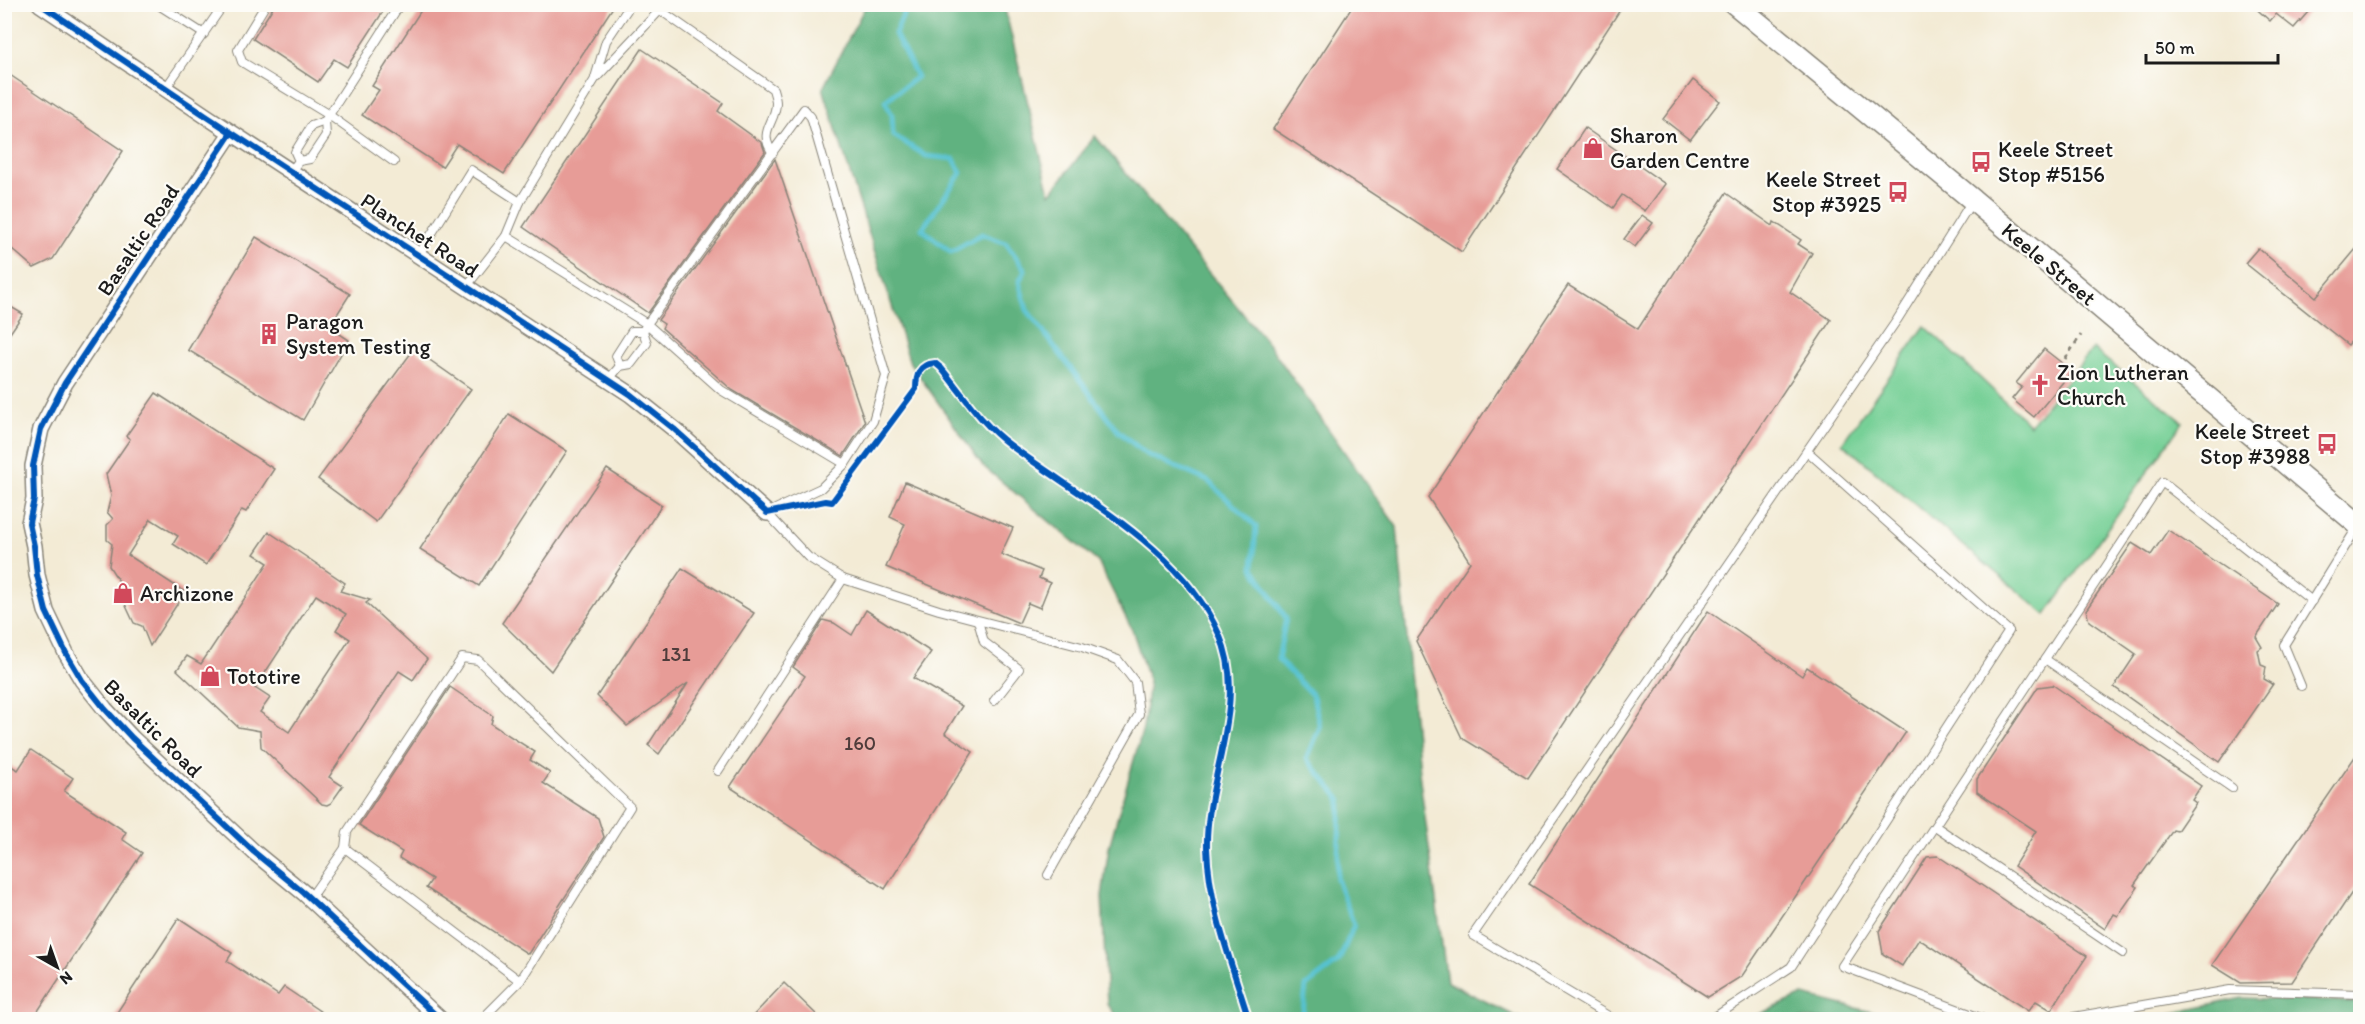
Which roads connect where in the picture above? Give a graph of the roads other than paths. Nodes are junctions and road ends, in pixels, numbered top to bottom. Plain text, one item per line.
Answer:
1 (40, 4) edge
2 (157, 4) edge
3 (224, 4) edge
4 (266, 4) edge
5 (400, 4) edge
6 (631, 4) edge
7 (1735, 4) edge
8 (60, 10) edge
9 (204, 34) junction
10 (595, 79) junction
11 (165, 89) junction
12 (327, 118) junction
13 (231, 133) junction
14 (773, 153) junction
15 (393, 162) dead end
16 (294, 166) junction
17 (1973, 200) junction
18 (520, 202) junction
19 (506, 236) junction
20 (418, 256) junction
21 (466, 287) junction
22 (645, 327) junction
23 (620, 366) junction
24 (608, 380) junction
25 (1807, 451) junction
26 (845, 464) junction
27 (767, 513) junction
28 (2360, 525) edge
29 (843, 579) junction
30 (2312, 601) junction
31 (978, 621) junction
32 (2045, 659) junction
33 (2301, 686) dead end
34 (994, 701) dead end
35 (718, 771) dead end
36 (2232, 788) dead end
37 (1935, 826) junction
38 (345, 848) junction
39 (1048, 875) dead end
40 (310, 898) junction
41 (2123, 953) dead end
42 (520, 981) junction
43 (2361, 994) edge
44 (441, 1020) edge
45 (481, 1020) edge
46 (1615, 1020) edge
47 (1710, 1020) edge
48 (1986, 1020) edge
49 (2056, 1020) edge

1 - 8 street, Planchet Road
2 - 9 lane
3 - 9 lane
4 - 12 lane
5 - 12 lane
6 - 10 lane
7 - 17 main road, Keele Street
8 - 11 street, Planchet Road
9 - 11 lane
10 - 14 lane
10 - 18 lane
11 - 13 street, Planchet Road
12 - 15 lane
12 - 16 lane
12 - 16 lane
13 - 16 street, Planchet Road
13 - 40 street, Basaltic Road
14 - 22 lane
14 - 26 lane
16 - 20 street, Planchet Road
17 - 25 lane
17 - 28 main road, Keele Street
18 - 19 lane
18 - 20 lane
19 - 21 lane
19 - 22 lane
20 - 21 street, Planchet Road
21 - 24 street, Planchet Road
22 - 23 lane
22 - 23 lane
22 - 26 lane
23 - 24 lane
24 - 27 street, Planchet Road
25 - 46 lane
25 - 47 lane
26 - 27 lane
27 - 29 lane
28 - 30 lane
29 - 31 lane
29 - 35 lane
30 - 32 lane
30 - 33 lane
31 - 34 lane
31 - 39 lane
32 - 36 lane
32 - 37 lane
37 - 41 lane
37 - 48 lane
38 - 40 lane
38 - 42 lane
38 - 42 lane
40 - 44 street, Basaltic Road
42 - 45 lane
43 - 49 lane

